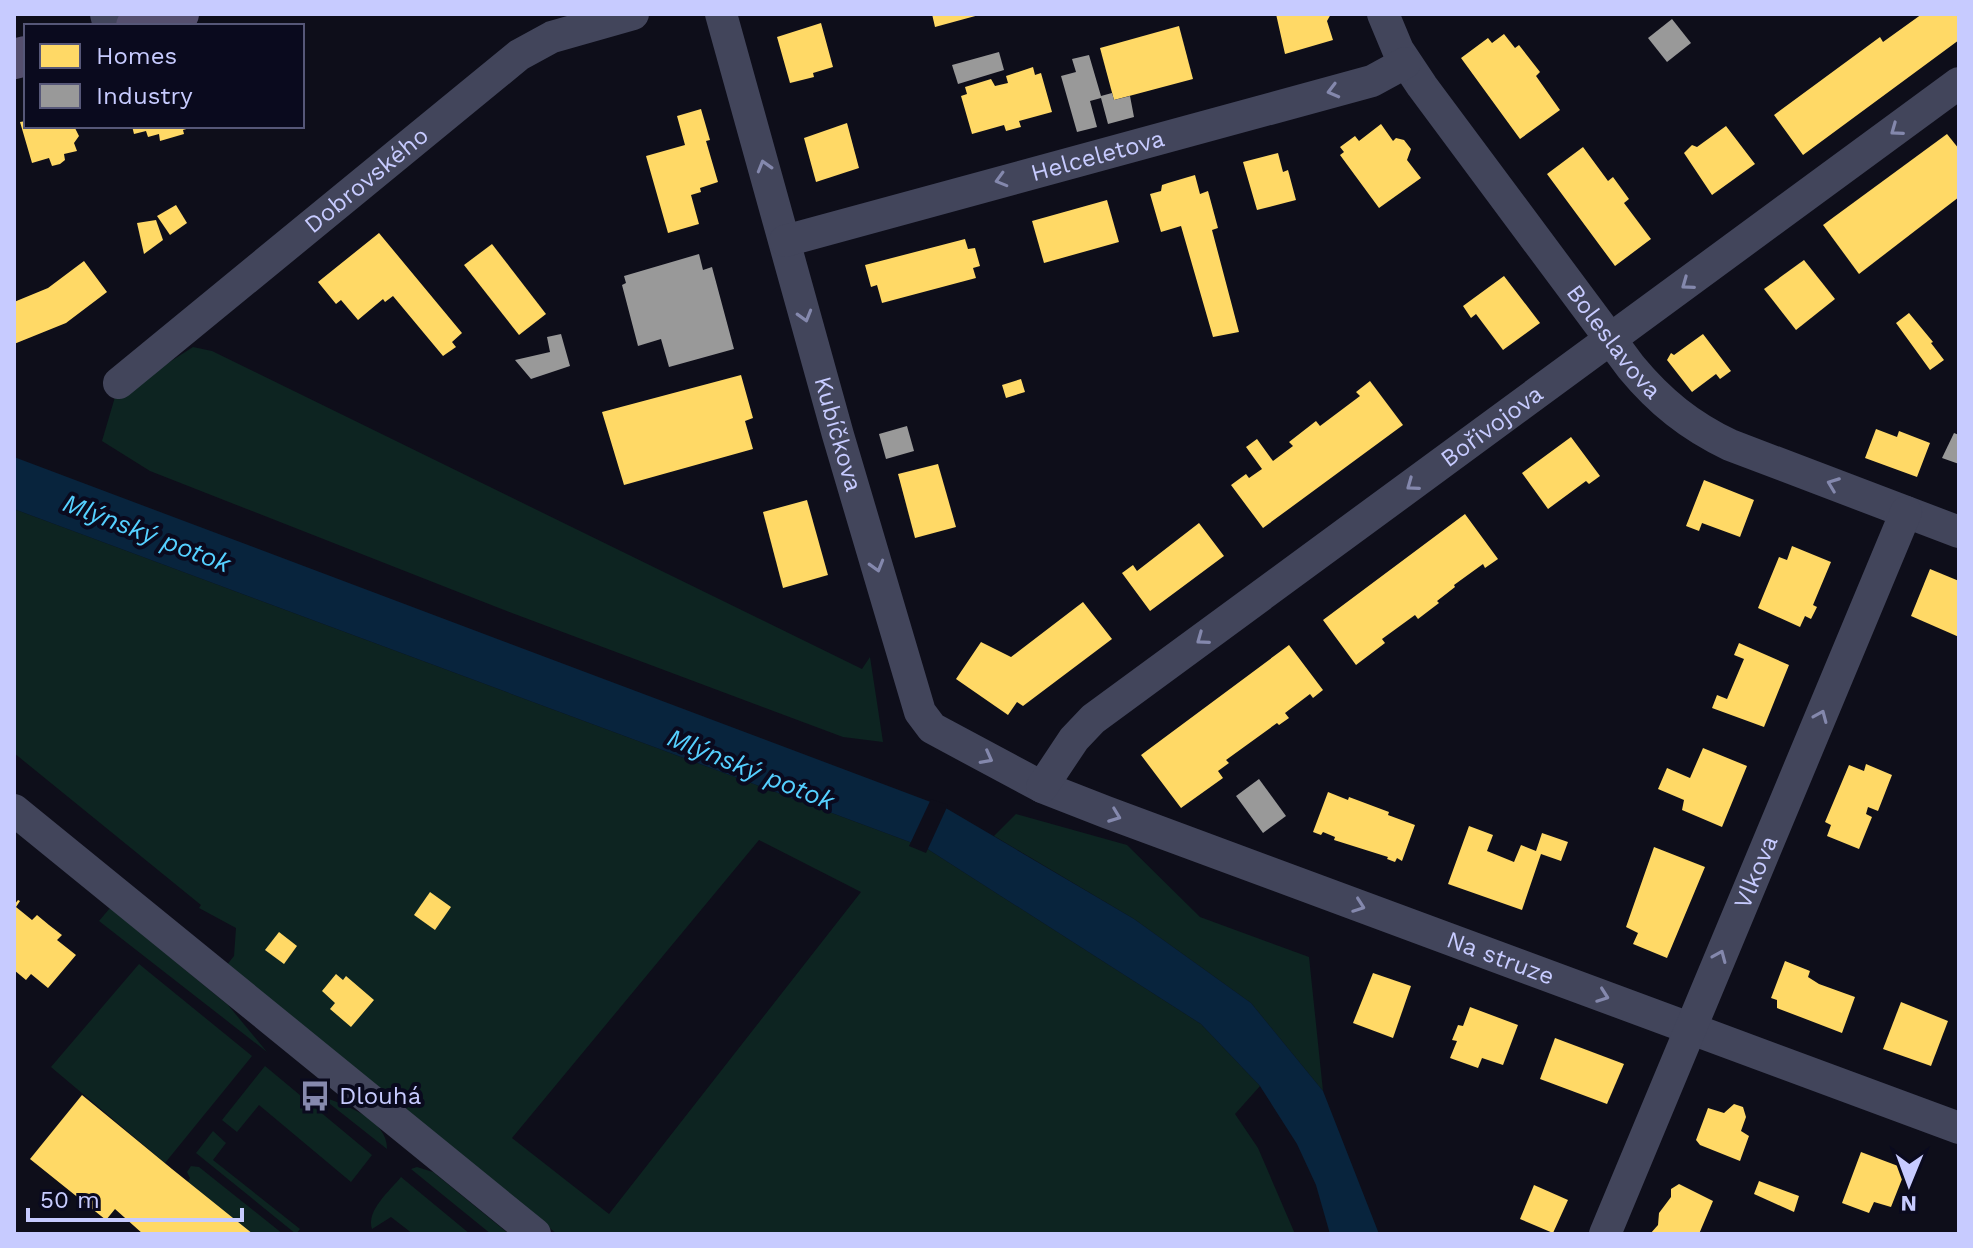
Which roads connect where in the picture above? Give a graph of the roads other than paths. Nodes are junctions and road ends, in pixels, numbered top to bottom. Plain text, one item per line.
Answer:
1 (179, 14) edge
2 (633, 14) edge
3 (721, 14) edge
4 (1383, 14) edge
5 (143, 24) edge
6 (1405, 63) junction
7 (1959, 83) edge
8 (785, 241) junction
9 (1610, 340) junction
10 (119, 383) dead end
11 (1906, 512) junction
12 (1959, 532) edge
13 (1042, 787) junction
14 (14, 810) edge
15 (1690, 1028) junction
16 (1959, 1128) edge
17 (535, 1234) edge
18 (1605, 1234) edge

1 - 5 main road
2 - 10 street, Dobrovského
8 -> 3 street, Kubíčkova
4 - 6 street, Boleslavova
6 -> 8 street, Helceletova
6 - 9 street, Boleslavova
7 -> 9 street, Bořivojova
8 -> 13 street, Kubíčkova
11 -> 9 street, Boleslavova
9 -> 13 street, Bořivojova
11 - 12 street, Boleslavova
15 -> 11 street, Vlkova
13 -> 15 street, Na struze
14 - 17 street
15 - 16 street, Na struze
15 - 18 street, Vlkova

